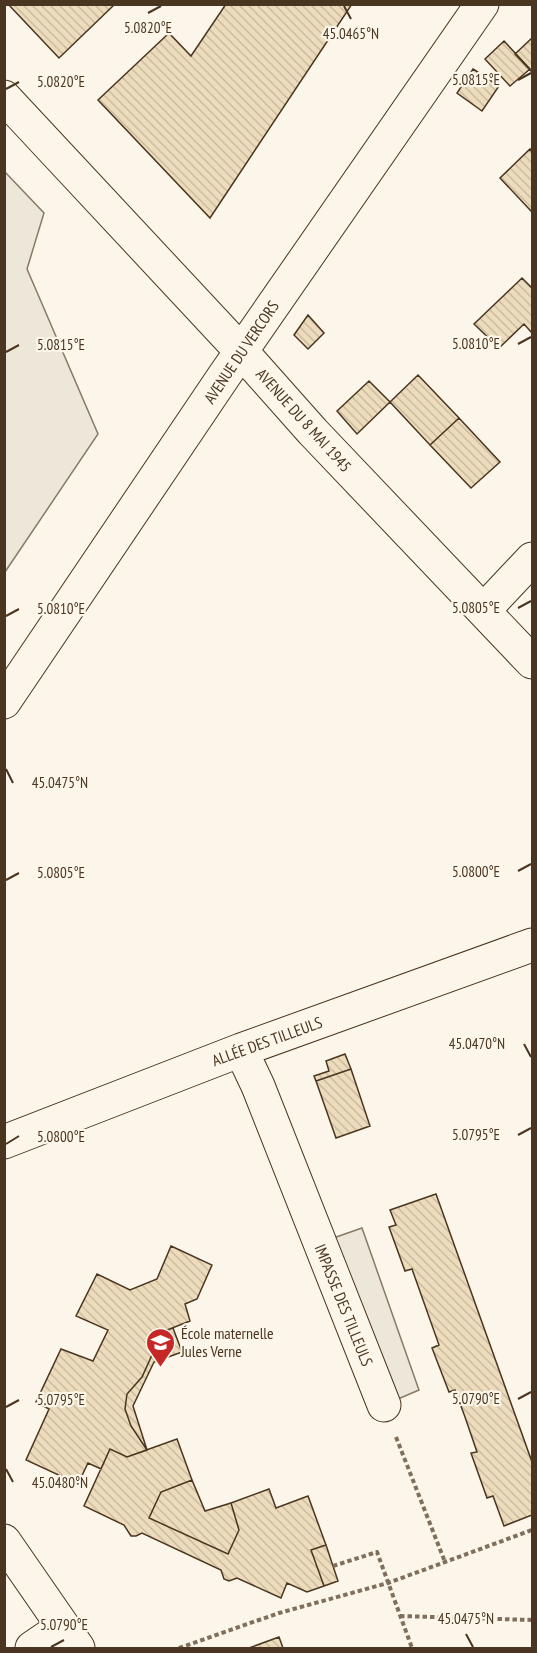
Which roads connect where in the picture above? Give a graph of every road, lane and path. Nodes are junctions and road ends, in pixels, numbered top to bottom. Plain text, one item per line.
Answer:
1 (482, 4) edge
2 (4, 97) edge
3 (241, 351) junction
4 (532, 560) edge
5 (484, 610) junction
6 (532, 662) edge
7 (4, 702) edge
8 (532, 945) edge
9 (241, 1050) junction
10 (4, 1142) edge
11 (384, 1405) joint
12 (532, 1530) edge
13 (4, 1541) edge
14 (445, 1562) junction
15 (333, 1566) dead end
16 (388, 1583) junction
17 (400, 1616) junction
18 (532, 1620) edge
19 (70, 1637) edge
20 (32, 1648) edge
21 (179, 1648) edge
22 (412, 1648) edge

1 - 3 street, AVENUE DU VERCORS
2 - 3 street, AVENUE DU 8 MAI 1945
3 - 5 street, AVENUE DU 8 MAI 1945
3 - 7 street, AVENUE DU VERCORS
4 - 5 street
5 - 6 street, AVENUE DU 8 MAI 1945
8 - 9 street, ALLÉE DES TILLEULS
9 - 10 street, ALLÉE DES TILLEULS
9 - 11 street, IMPASSE DES TILLEULS
11 - 14 path
12 - 14 path
13 - 19 street
14 - 16 path
15 - 16 path
16 - 17 path
16 - 21 path
17 - 18 path
17 - 22 path
19 - 20 street

